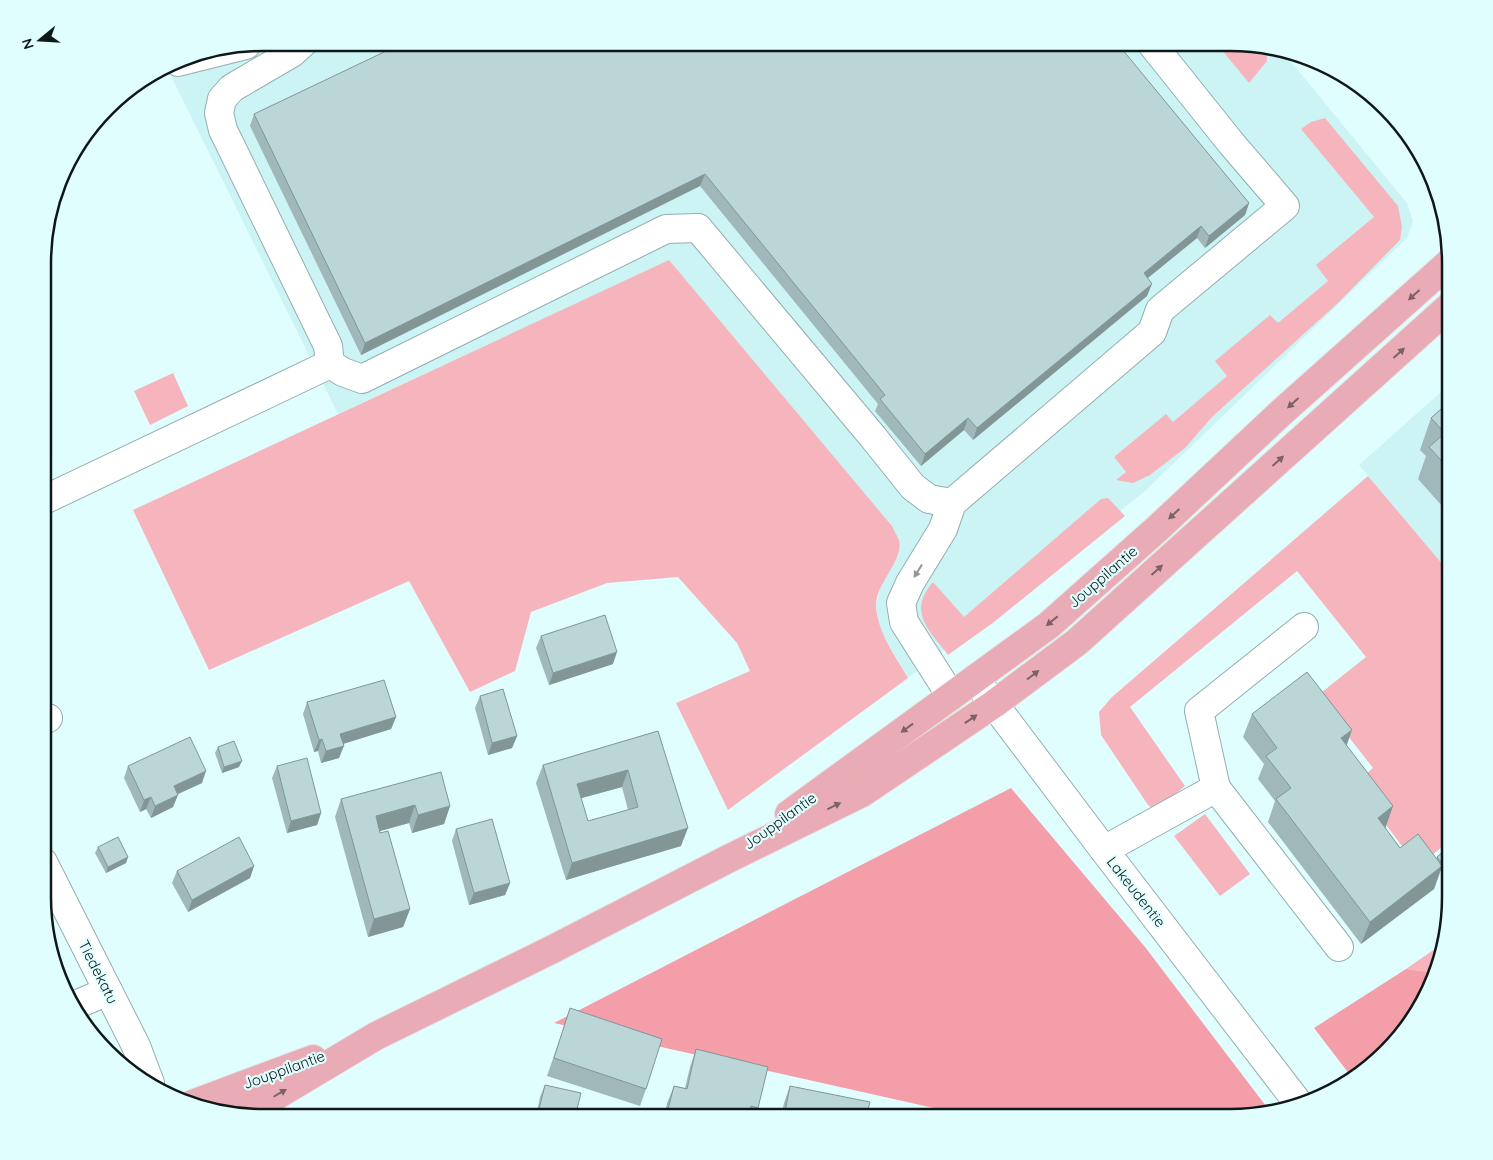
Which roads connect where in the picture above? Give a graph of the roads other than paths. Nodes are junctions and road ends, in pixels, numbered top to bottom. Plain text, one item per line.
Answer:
1 (294, 51) edge
2 (1157, 51) edge
3 (1442, 269) edge
4 (1442, 313) edge
5 (330, 364) junction
6 (51, 497) edge
7 (952, 503) junction
8 (1304, 627) dead end
9 (975, 679) junction
10 (951, 696) junction
11 (994, 704) junction
12 (1216, 788) junction
13 (1104, 850) junction
14 (728, 859) junction
15 (51, 878) edge
16 (1339, 948) dead end
17 (108, 991) junction
18 (80, 1003) edge
19 (376, 1036) junction
20 (147, 1074) edge
21 (1295, 1099) edge
22 (202, 1100) edge
23 (250, 1108) edge

1 - 5 street
2 - 7 street
3 -> 9 main road, Jouppilantie
11 -> 4 main road, Jouppilantie
5 - 6 street
5 - 7 street
7 -> 10 street
8 - 12 street
9 - 10 main road, Jouppilantie
9 - 11 street, Lakeudentie
10 -> 14 main road, Jouppilantie
11 - 13 street, Lakeudentie
14 -> 11 main road, Jouppilantie
12 - 13 street
12 - 16 street
13 - 21 street, Lakeudentie
14 - 19 main road, Jouppilantie
15 - 17 street, Tiedekatu
17 - 18 street
17 - 20 street, Tiedekatu
19 - 22 main road, Jouppilantie
23 -> 19 main road, Jouppilantie

